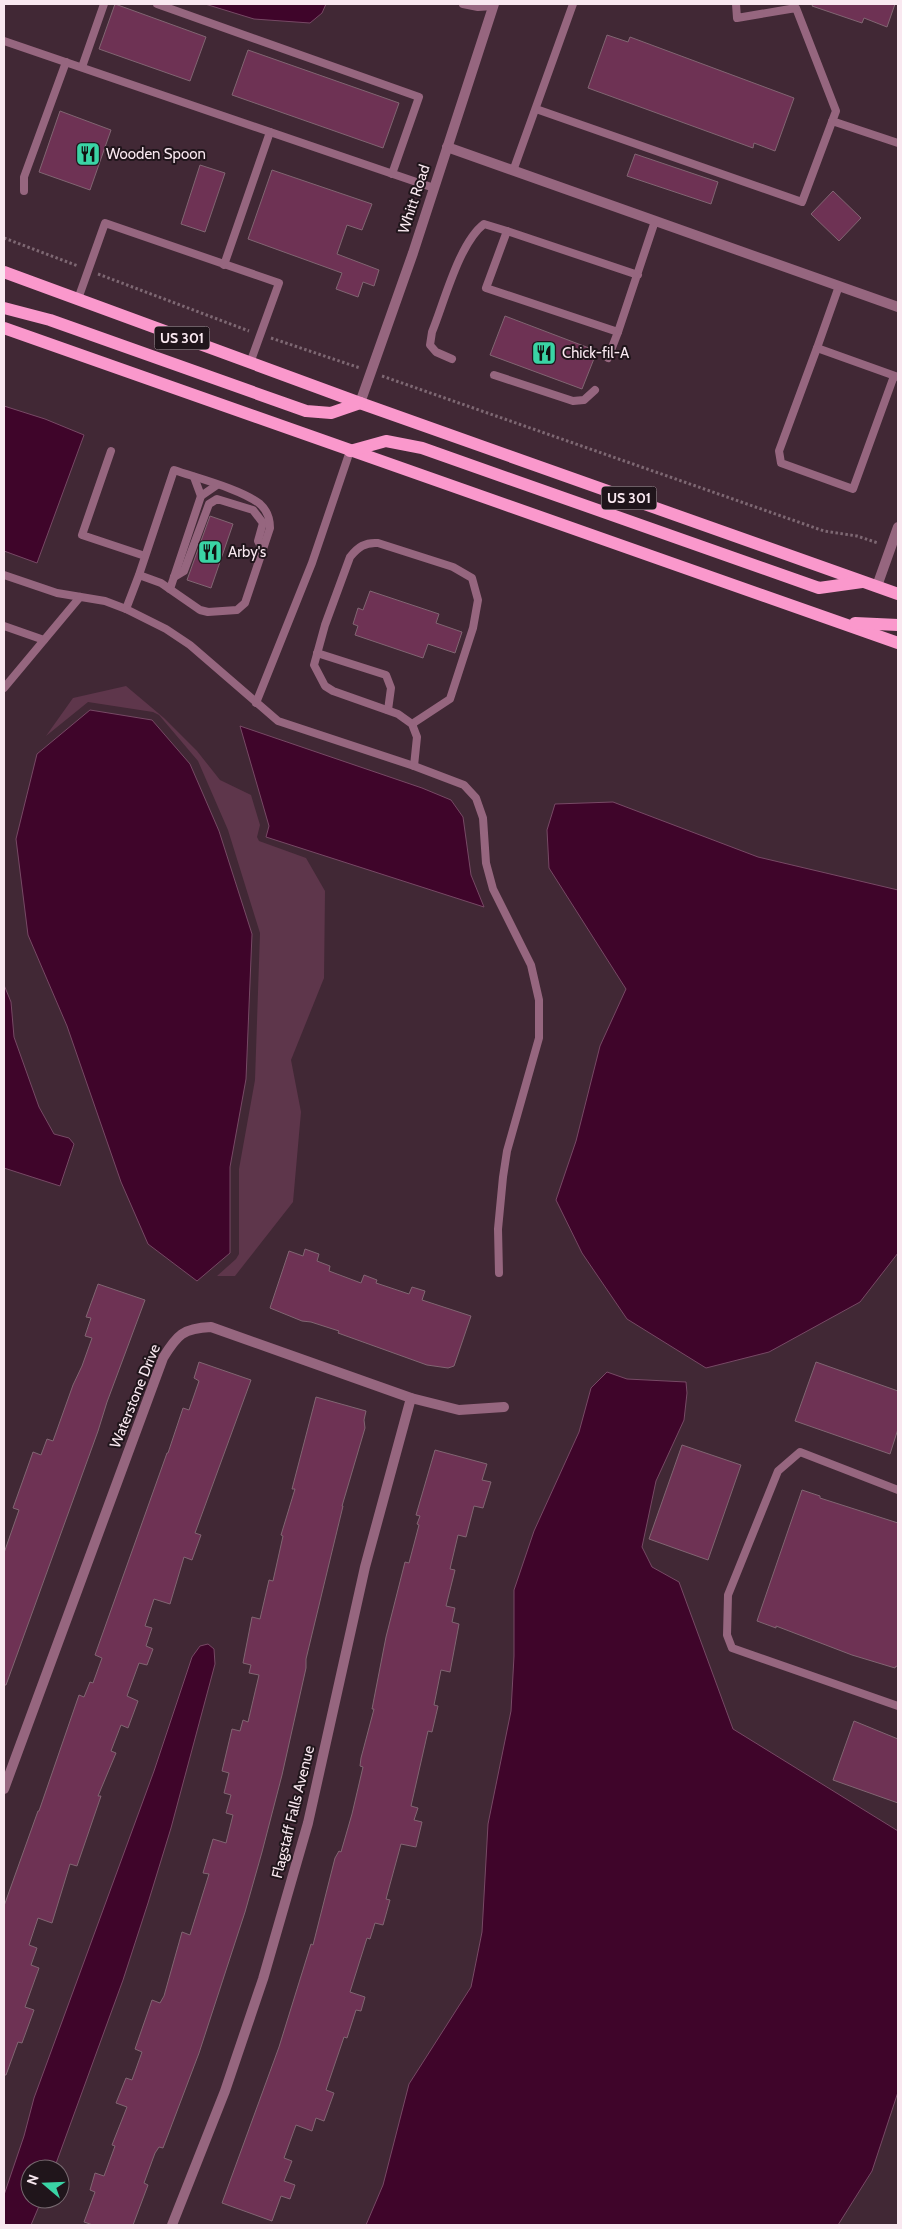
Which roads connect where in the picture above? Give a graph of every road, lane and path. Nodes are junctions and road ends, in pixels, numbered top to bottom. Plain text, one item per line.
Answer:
1 (104, 4) edge
2 (157, 4) edge
3 (462, 4) edge
4 (573, 4) edge
5 (736, 4) edge
6 (494, 5) edge
7 (795, 6) edge
8 (4, 41) edge
9 (66, 62) junction
10 (82, 67) junction
11 (536, 109) junction
12 (832, 121) junction
13 (270, 132) junction
14 (898, 144) edge
15 (447, 147) junction
16 (513, 171) junction
17 (392, 174) junction
18 (434, 188) junction
19 (24, 190) dead end
20 (655, 221) junction
21 (506, 231) junction
22 (4, 238) edge
23 (74, 264) dead end
24 (224, 265) junction
25 (4, 272) edge
26 (638, 275) junction
27 (102, 276) dead end
28 (839, 286) junction
29 (78, 299) junction
30 (898, 307) edge
31 (4, 308) edge
32 (4, 328) edge
33 (247, 330) dead end
34 (618, 332) junction
35 (270, 338) dead end
36 (817, 348) junction
37 (608, 358) dead end
38 (452, 359) dead end
39 (250, 363) junction
40 (356, 367) dead end
41 (494, 375) dead end
42 (896, 377) edge
43 (398, 381) dead end
44 (596, 390) dead end
45 (360, 403) junction
46 (111, 451) dead end
47 (350, 451) junction
48 (194, 477) junction
49 (216, 485) junction
50 (201, 496) junction
51 (898, 527) edge
52 (875, 542) dead end
53 (263, 550) junction
54 (145, 556) junction
55 (4, 574) edge
56 (139, 575) junction
57 (174, 577) junction
58 (864, 582) junction
59 (877, 586) junction
60 (170, 589) junction
61 (898, 594) edge
62 (80, 596) junction
63 (126, 609) junction
64 (840, 622) junction
65 (898, 625) edge
66 (4, 626) edge
67 (44, 640) junction
68 (898, 643) edge
69 (317, 653) junction
70 (4, 688) edge
71 (256, 703) junction
72 (388, 710) junction
73 (412, 724) junction
74 (414, 766) junction
75 (499, 1273) dead end
76 (411, 1398) junction
77 (504, 1407) dead end
78 (898, 1490) edge
79 (898, 1706) edge
80 (4, 1789) edge
81 (172, 2225) edge

1 - 10 lane
2 - 17 lane
3 - 6 lane
4 - 11 lane
5 - 7 lane
6 - 15 street, Whitt Road
7 - 12 lane
8 - 9 lane
9 - 10 lane
9 - 19 lane
10 - 13 lane
11 - 12 lane
11 - 16 lane
12 - 14 lane
13 - 17 lane
13 - 24 lane
15 - 16 street
15 - 18 street, Whitt Road
16 - 20 street
17 - 18 lane
18 - 45 street, Whitt Road
20 - 26 lane
20 - 28 street
21 - 26 lane
21 - 34 lane
21 - 38 lane
22 - 23 path
24 - 29 lane
24 - 39 lane
25 - 29 main road, US 301
26 - 34 lane
27 - 33 path
28 - 30 street
28 - 36 lane
29 - 39 main road, US 301
31 - 45 main road
32 - 47 main road
34 - 37 lane
35 - 40 path
36 - 42 lane
36 - 42 lane
39 - 45 main road, US 301
41 - 44 lane
43 - 52 path
45 - 58 main road, US 301
46 - 54 lane
47 - 58 main road
47 - 64 main road
47 - 71 lane
48 - 49 lane
48 - 50 lane
48 - 54 lane
49 - 50 lane
49 - 53 lane
50 - 57 lane
51 - 59 street
53 - 57 lane
53 - 60 lane
54 - 56 lane
55 - 62 lane
56 - 60 lane
56 - 63 lane
57 - 60 lane
58 - 59 main road, US 301
59 - 61 main road, US 301
62 - 63 lane
62 - 67 lane
63 - 71 lane
64 - 65 main road
64 - 68 main road
66 - 67 lane
67 - 70 lane
69 - 72 lane
69 - 72 lane
69 - 73 lane
71 - 74 lane
72 - 73 lane
73 - 74 lane
74 - 75 lane
76 - 77 street, Waterstone Drive
76 - 80 street, Waterstone Drive
76 - 81 street, Flagstaff Falls Avenue
78 - 79 lane

